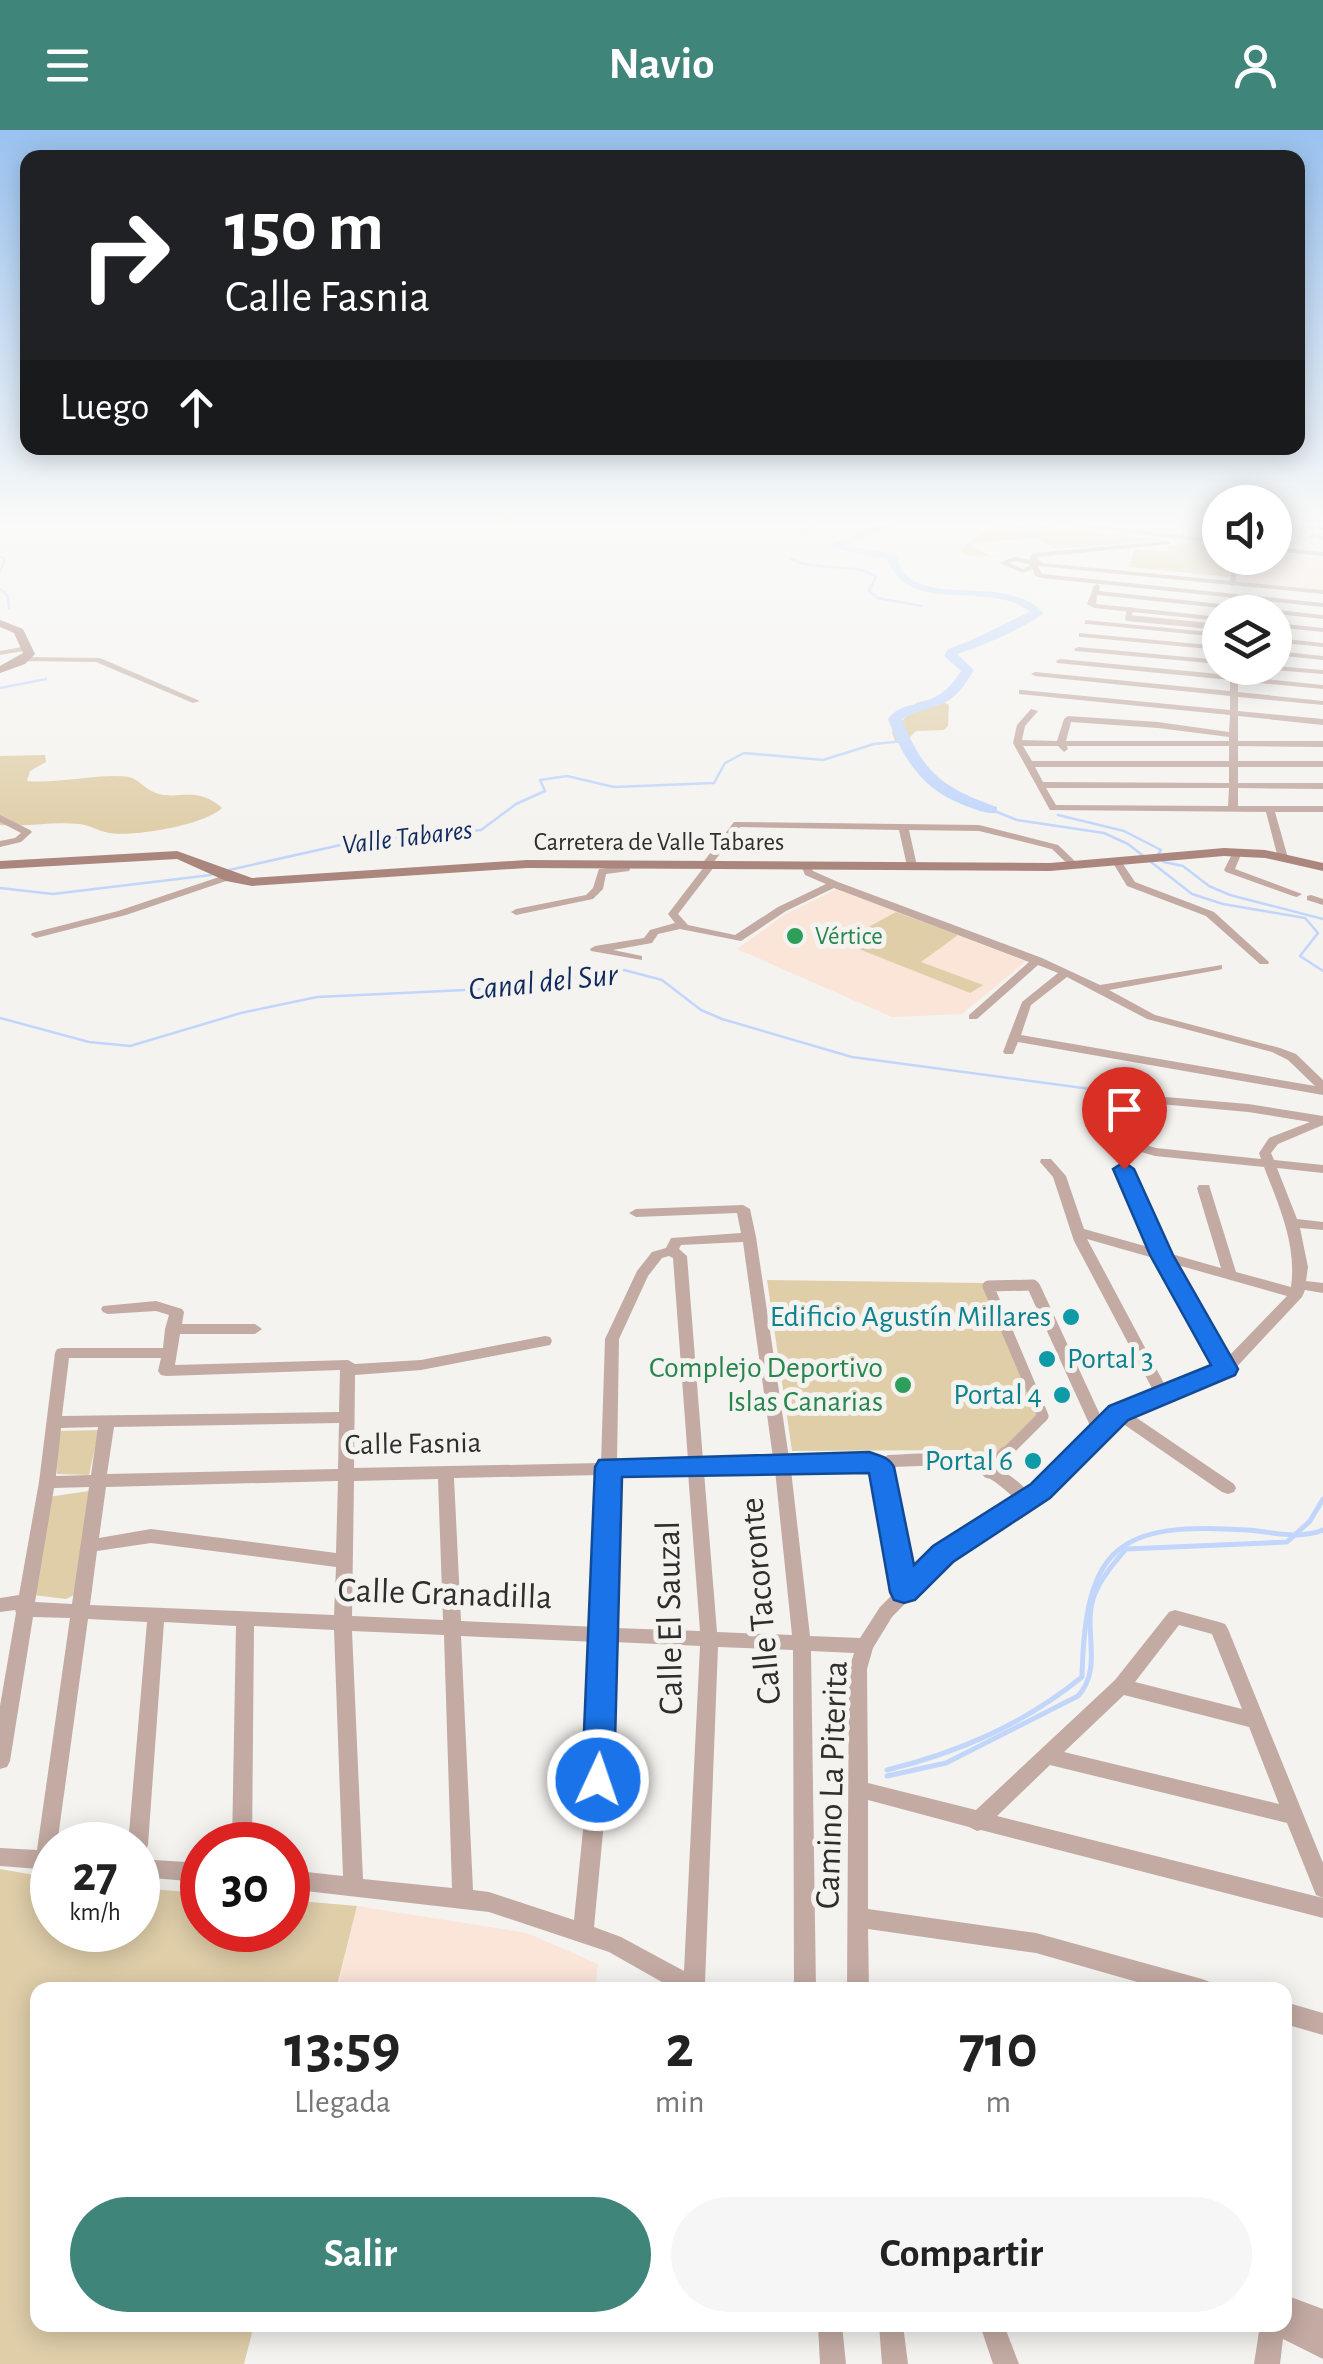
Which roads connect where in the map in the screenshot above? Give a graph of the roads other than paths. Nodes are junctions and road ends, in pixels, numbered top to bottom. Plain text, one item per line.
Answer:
1 (5, 625) edge
2 (1121, 625) edge
3 (1292, 627) edge
4 (1323, 630) edge
5 (1202, 633) edge
6 (1082, 635) dead end
7 (1292, 641) edge
8 (1323, 644) edge
9 (1202, 646) edge
10 (1078, 648) dead end
11 (0, 653) edge
12 (26, 654) junction
13 (1292, 655) edge
14 (1323, 658) edge
15 (1202, 660) edge
16 (1060, 662) dead end
17 (1108, 666) junction
18 (0, 670) edge
19 (1292, 670) edge
20 (1202, 671) edge
21 (1323, 672) edge
22 (1034, 674) dead end
23 (1105, 681) junction
24 (1292, 683) edge
25 (1234, 685) edge
26 (1323, 688) edge
27 (1022, 692) dead end
28 (1234, 694) junction
29 (1101, 700) junction
30 (196, 701) dead end
31 (1323, 703) edge
32 (1034, 711) dead end
33 (1234, 713) junction
34 (1096, 721) junction
35 (1323, 722) edge
36 (1233, 739) junction
37 (1017, 743) junction
38 (1062, 743) junction
39 (1323, 744) edge
40 (1026, 764) junction
41 (1069, 764) junction
42 (1234, 764) junction
43 (1323, 764) edge
44 (1040, 785) junction
45 (1233, 786) junction
46 (1323, 786) edge
47 (1233, 808) junction
48 (1270, 809) junction
49 (1323, 810) edge
50 (0, 818) edge
51 (902, 826) junction
52 (0, 844) edge
53 (1237, 852) junction
54 (1283, 858) junction
55 (627, 864) junction
56 (1118, 864) junction
57 (0, 865) edge
58 (708, 865) junction
59 (806, 865) junction
60 (912, 866) junction
61 (1075, 866) junction
62 (1323, 867) edge
63 (225, 878) junction
64 (834, 884) junction
65 (1297, 894) dead end
66 (516, 912) dead end
67 (681, 925) junction
68 (36, 934) dead end
69 (737, 939) joint
70 (638, 958) dead end
71 (1038, 960) junction
72 (1264, 962) dead end
73 (1218, 966) dead end
74 (1066, 972) junction
75 (1098, 990) junction
76 (974, 1016) dead end
77 (1015, 1038) junction
78 (1009, 1052) dead end
79 (1323, 1089) edge
80 (1142, 1099) dead end
81 (1322, 1122) edge
82 (1131, 1146) dead end
83 (1046, 1162) dead end
84 (1268, 1165) junction
85 (1323, 1168) edge
86 (1124, 1169) dead end
87 (1204, 1188) dead end
88 (636, 1213) dead end
89 (1292, 1223) junction
90 (1323, 1226) edge
91 (1078, 1232) junction
92 (750, 1237) junction
93 (671, 1251) junction
94 (1162, 1255) junction
95 (1230, 1274) junction
96 (1033, 1285) joint
97 (1323, 1288) edge
98 (1299, 1289) junction
99 (108, 1309) dead end
100 (172, 1329) junction
101 (255, 1329) dead end
102 (544, 1340) dead end
103 (166, 1354) junction
104 (348, 1368) junction
105 (1226, 1369) junction
106 (1163, 1395) junction
107 (1118, 1413) junction
108 (346, 1417) junction
109 (107, 1420) junction
110 (53, 1422) junction
111 (1099, 1429) junction
112 (782, 1464) junction
113 (698, 1465) junction
114 (608, 1467) junction
115 (881, 1467) junction
116 (446, 1470) junction
117 (991, 1470) junction
118 (344, 1473) junction
119 (97, 1479) junction
120 (46, 1482) junction
121 (1228, 1488) dead end
122 (1027, 1501) junction
123 (88, 1546) junction
124 (344, 1560) junction
125 (904, 1592) junction
126 (0, 1605) edge
127 (24, 1605) junction
128 (79, 1613) junction
129 (156, 1616) junction
130 (246, 1620) junction
131 (344, 1622) junction
132 (450, 1627) junction
133 (606, 1632) junction
134 (709, 1638) junction
135 (802, 1644) junction
136 (865, 1646) junction
137 (1121, 1686) junction
138 (1256, 1721) junction
139 (1047, 1756) junction
140 (0, 1762) edge
141 (858, 1789) junction
142 (1294, 1816) junction
143 (54, 1822) edge
144 (140, 1822) edge
145 (242, 1822) edge
146 (977, 1822) junction
147 (0, 1857) edge
148 (30, 1859) edge
149 (310, 1882) edge
150 (354, 1886) junction
151 (1323, 1888) edge
152 (462, 1896) junction
153 (1323, 1908) edge
154 (857, 1917) junction
155 (583, 1933) junction
156 (683, 1982) edge
157 (696, 1982) edge
158 (804, 1982) edge
159 (858, 1982) edge
160 (1173, 1982) edge
161 (1292, 2015) edge
162 (1323, 2024) edge
163 (1292, 2309) edge
164 (1323, 2320) edge
165 (1292, 2331) edge
166 (831, 2332) edge
167 (892, 2332) edge
168 (995, 2332) edge
169 (1271, 2332) edge
170 (1323, 2346) edge
171 (833, 2364) edge
172 (895, 2364) edge
173 (1006, 2364) edge
174 (1267, 2364) edge

1 - 12 main road
2 - 5 street
3 - 4 street
6 - 9 street
7 - 8 street
10 - 15 street
11 - 12 street
12 - 18 main road
12 - 30 street
13 - 14 street
16 - 17 street
17 - 20 street
17 - 23 street
19 - 21 street
22 - 23 street
23 - 28 street
23 - 29 street
24 - 26 street
25 - 28 street
27 - 29 street
28 - 31 street
28 - 33 street
29 - 33 street
29 - 34 street
32 - 37 street
33 - 35 street
33 - 36 street
34 - 36 street
34 - 38 street
36 - 38 street
36 - 39 street
36 - 42 street
37 - 38 street
37 - 40 street
38 - 41 street
40 - 41 street
40 - 44 street
41 - 42 street
42 - 43 street
42 - 45 street
44 - 45 street
44 - 47 street
45 - 46 street
45 - 47 street
47 - 48 street
48 - 49 street
48 - 54 street
50 - 52 street
51 - 58 street
51 - 60 street
51 - 61 street
53 - 54 main road, Carretera de Valle Tabares
53 - 56 main road, Carretera de Valle Tabares
53 - 65 street
54 - 62 main road, Carretera de Valle Tabares
55 - 58 main road, Carretera de Valle Tabares
55 - 63 main road, Carretera de Valle Tabares
55 - 66 street
56 - 61 main road, Carretera de Valle Tabares
56 - 72 street
57 - 63 main road, Carretera de Valle Tabares
58 - 59 main road, Carretera de Valle Tabares
58 - 67 street
59 - 60 main road, Carretera de Valle Tabares
59 - 64 street
60 - 61 main road, Carretera de Valle Tabares
63 - 68 street
64 - 69 street
64 - 71 street
67 - 69 street
67 - 70 street
71 - 74 street
71 - 76 street
73 - 75 street
74 - 75 street
74 - 77 street
75 - 79 street
77 - 78 street
77 - 79 street
80 - 81 street
81 - 84 street
82 - 84 street
83 - 91 street
84 - 85 street
84 - 89 street
86 - 94 street
87 - 95 street
88 - 92 street, Calle Tacoronte
89 - 90 street
89 - 98 street
91 - 94 street
91 - 106 street
92 - 93 street
92 - 112 street, Calle Tacoronte
93 - 113 street, Calle El Sauzal
93 - 114 street
94 - 95 street
94 - 105 street
95 - 98 street
96 - 111 street
96 - 117 street
97 - 98 street
98 - 105 street, Camino La Piterita
99 - 100 street
100 - 101 street
100 - 103 street
102 - 104 street
103 - 104 street
103 - 110 street
104 - 108 street
105 - 106 street, Camino La Piterita
106 - 107 street, Camino La Piterita
107 - 111 street, Camino La Piterita
107 - 121 street
108 - 109 street
108 - 118 street
109 - 110 street
109 - 119 street
110 - 120 street
111 - 122 street, Camino La Piterita
112 - 113 street, Calle Fasnia
112 - 115 street, Calle Fasnia
112 - 135 street, Calle Tacoronte
113 - 114 street, Calle Fasnia
113 - 134 street, Calle El Sauzal
114 - 116 street, Calle Fasnia
114 - 133 street
115 - 117 street, Calle Fasnia
115 - 125 street
116 - 118 street, Calle Fasnia
116 - 132 street
117 - 122 street
118 - 119 street, Calle Fasnia
118 - 124 street
119 - 120 street, Calle Fasnia
119 - 123 street
120 - 127 street
122 - 125 street, Camino La Piterita
123 - 124 street
123 - 128 street
124 - 131 street
125 - 136 street, Camino La Piterita
126 - 127 street, Calle Granadilla
127 - 128 street, Calle Granadilla
127 - 140 street
128 - 129 street, Calle Granadilla
128 - 143 street
129 - 130 street, Calle Granadilla
129 - 144 street
130 - 131 street, Calle Granadilla
130 - 145 street
131 - 132 street, Calle Granadilla
131 - 150 street
132 - 133 street, Calle Granadilla
132 - 152 street
133 - 134 street, Calle Granadilla
133 - 155 street
134 - 135 street, Calle Granadilla
134 - 157 street, Calle El Sauzal
135 - 136 street, Calle Granadilla
135 - 158 street, Calle Tacoronte
136 - 141 street, Camino La Piterita
137 - 138 street
137 - 138 street
137 - 139 street
138 - 142 street
139 - 142 street
139 - 146 street
141 - 146 street
141 - 154 street, Camino La Piterita
142 - 151 street
146 - 153 street
147 - 148 street
149 - 150 street
150 - 152 street
152 - 155 street
154 - 159 street, Camino La Piterita
154 - 160 street
155 - 156 street
161 - 162 street
163 - 164 street
165 - 170 street
166 - 171 street
167 - 172 street
168 - 173 street
169 - 174 street

